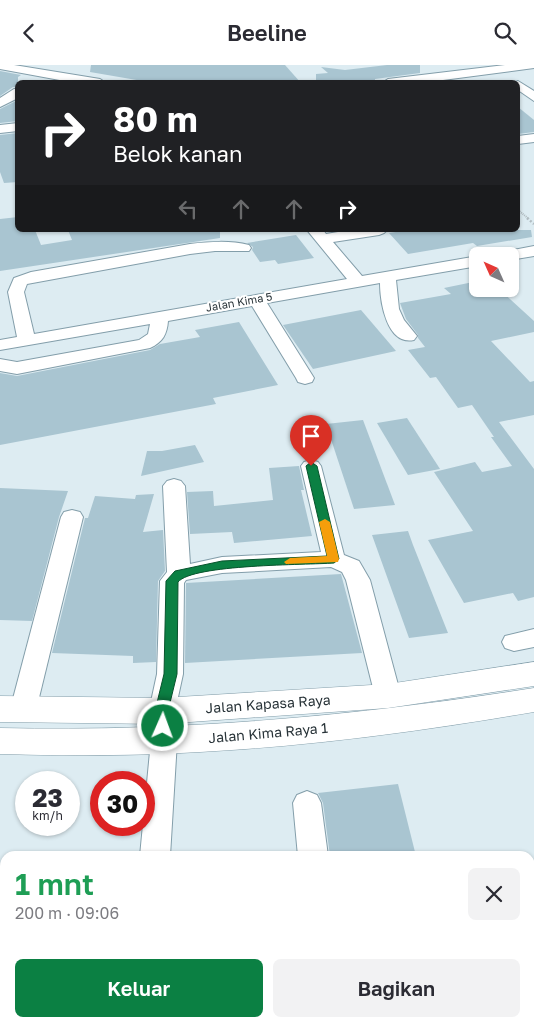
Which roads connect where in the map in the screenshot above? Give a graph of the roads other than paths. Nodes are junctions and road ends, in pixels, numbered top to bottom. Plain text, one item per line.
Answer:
1 (533, 65) edge
2 (494, 67) edge
3 (2, 68) edge
4 (46, 75) junction
5 (38, 80) edge
6 (80, 80) edge
7 (408, 80) edge
8 (510, 80) edge
9 (520, 86) edge
10 (15, 94) edge
11 (533, 96) edge
12 (520, 97) edge
13 (0, 103) edge
14 (15, 127) edge
15 (0, 129) edge
16 (534, 138) edge
17 (520, 140) edge
18 (348, 232) edge
19 (318, 234) edge
20 (244, 248) dead end
21 (534, 251) edge
22 (519, 254) edge
23 (469, 263) edge
24 (388, 277) junction
25 (358, 282) junction
26 (256, 299) junction
27 (160, 316) junction
28 (408, 337) dead end
29 (27, 340) junction
30 (0, 345) edge
31 (0, 364) edge
32 (305, 378) dead end
33 (311, 466) dead end
34 (174, 486) dead end
35 (72, 517) dead end
36 (334, 559) junction
37 (179, 574) junction
38 (534, 674) edge
39 (388, 696) junction
40 (534, 700) edge
41 (11, 710) edge
42 (163, 726) junction
43 (0, 741) edge
44 (307, 803) dead end
45 (156, 851) edge
46 (312, 851) edge

1 - 2 street
2 - 7 street
2 - 8 street
3 - 4 street
4 - 5 street
4 - 6 street
9 - 11 street
10 - 13 street
11 - 12 street
14 - 15 street
16 - 17 street
18 - 19 street
19 - 25 street
20 - 29 street
21 - 22 street
23 - 24 street, Jalan Kima 5
24 - 25 street, Jalan Kima 5
24 - 28 street
25 - 26 street, Jalan Kima 5
26 - 27 street, Jalan Kima 5
26 - 32 street
27 - 29 street, Jalan Kima 5
27 - 31 street
29 - 30 street, Jalan Kima 5
33 - 36 street
34 - 37 street
35 - 41 street
36 - 37 street
36 - 39 street
37 - 42 street
38 - 39 main road, Jalan Kapasa Raya
39 - 42 main road, Jalan Kapasa Raya
40 - 42 main road, Jalan Kima Raya 1
41 - 42 main road, Jalan Kapasa Raya
42 - 43 main road, Jalan Kima Raya 1
42 - 45 street
44 - 46 street

